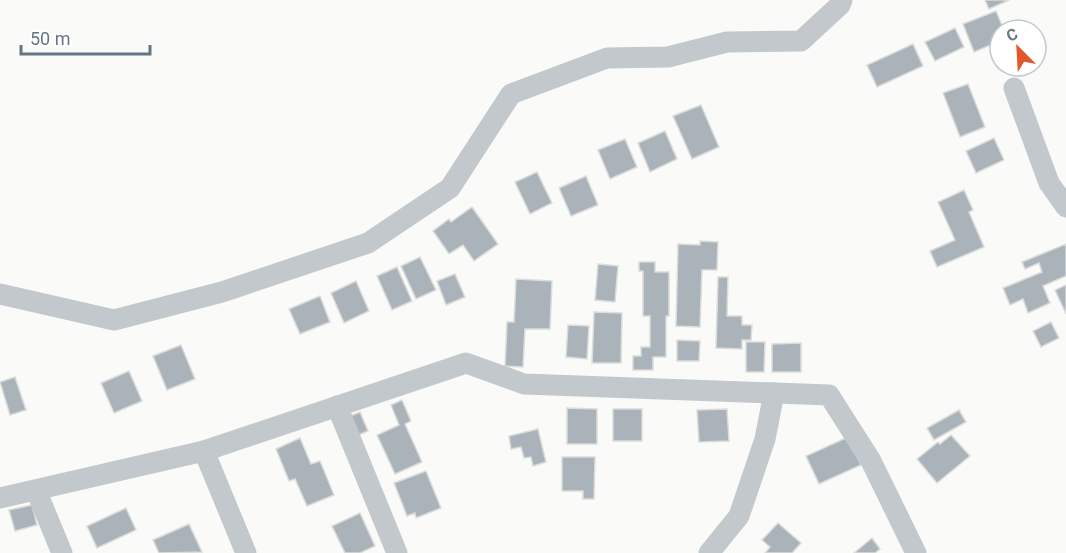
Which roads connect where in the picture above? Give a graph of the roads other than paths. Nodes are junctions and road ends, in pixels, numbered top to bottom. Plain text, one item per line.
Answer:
1 (842, 0) edge
2 (1014, 88) dead end
3 (1066, 207) edge
4 (0, 294) edge
5 (32, 300) junction
6 (0, 311) edge
7 (774, 393) junction
8 (337, 406) junction
9 (204, 450) junction
10 (36, 490) junction
11 (0, 498) edge
12 (62, 553) edge
13 (246, 553) edge
14 (397, 553) edge
15 (709, 553) edge
16 (916, 553) edge

1 - 5 street
2 - 3 street
4 - 5 street
5 - 6 street
7 - 8 street
7 - 15 street
7 - 16 street
8 - 9 street
8 - 14 street
9 - 10 street
9 - 13 street
10 - 11 street
10 - 12 street

